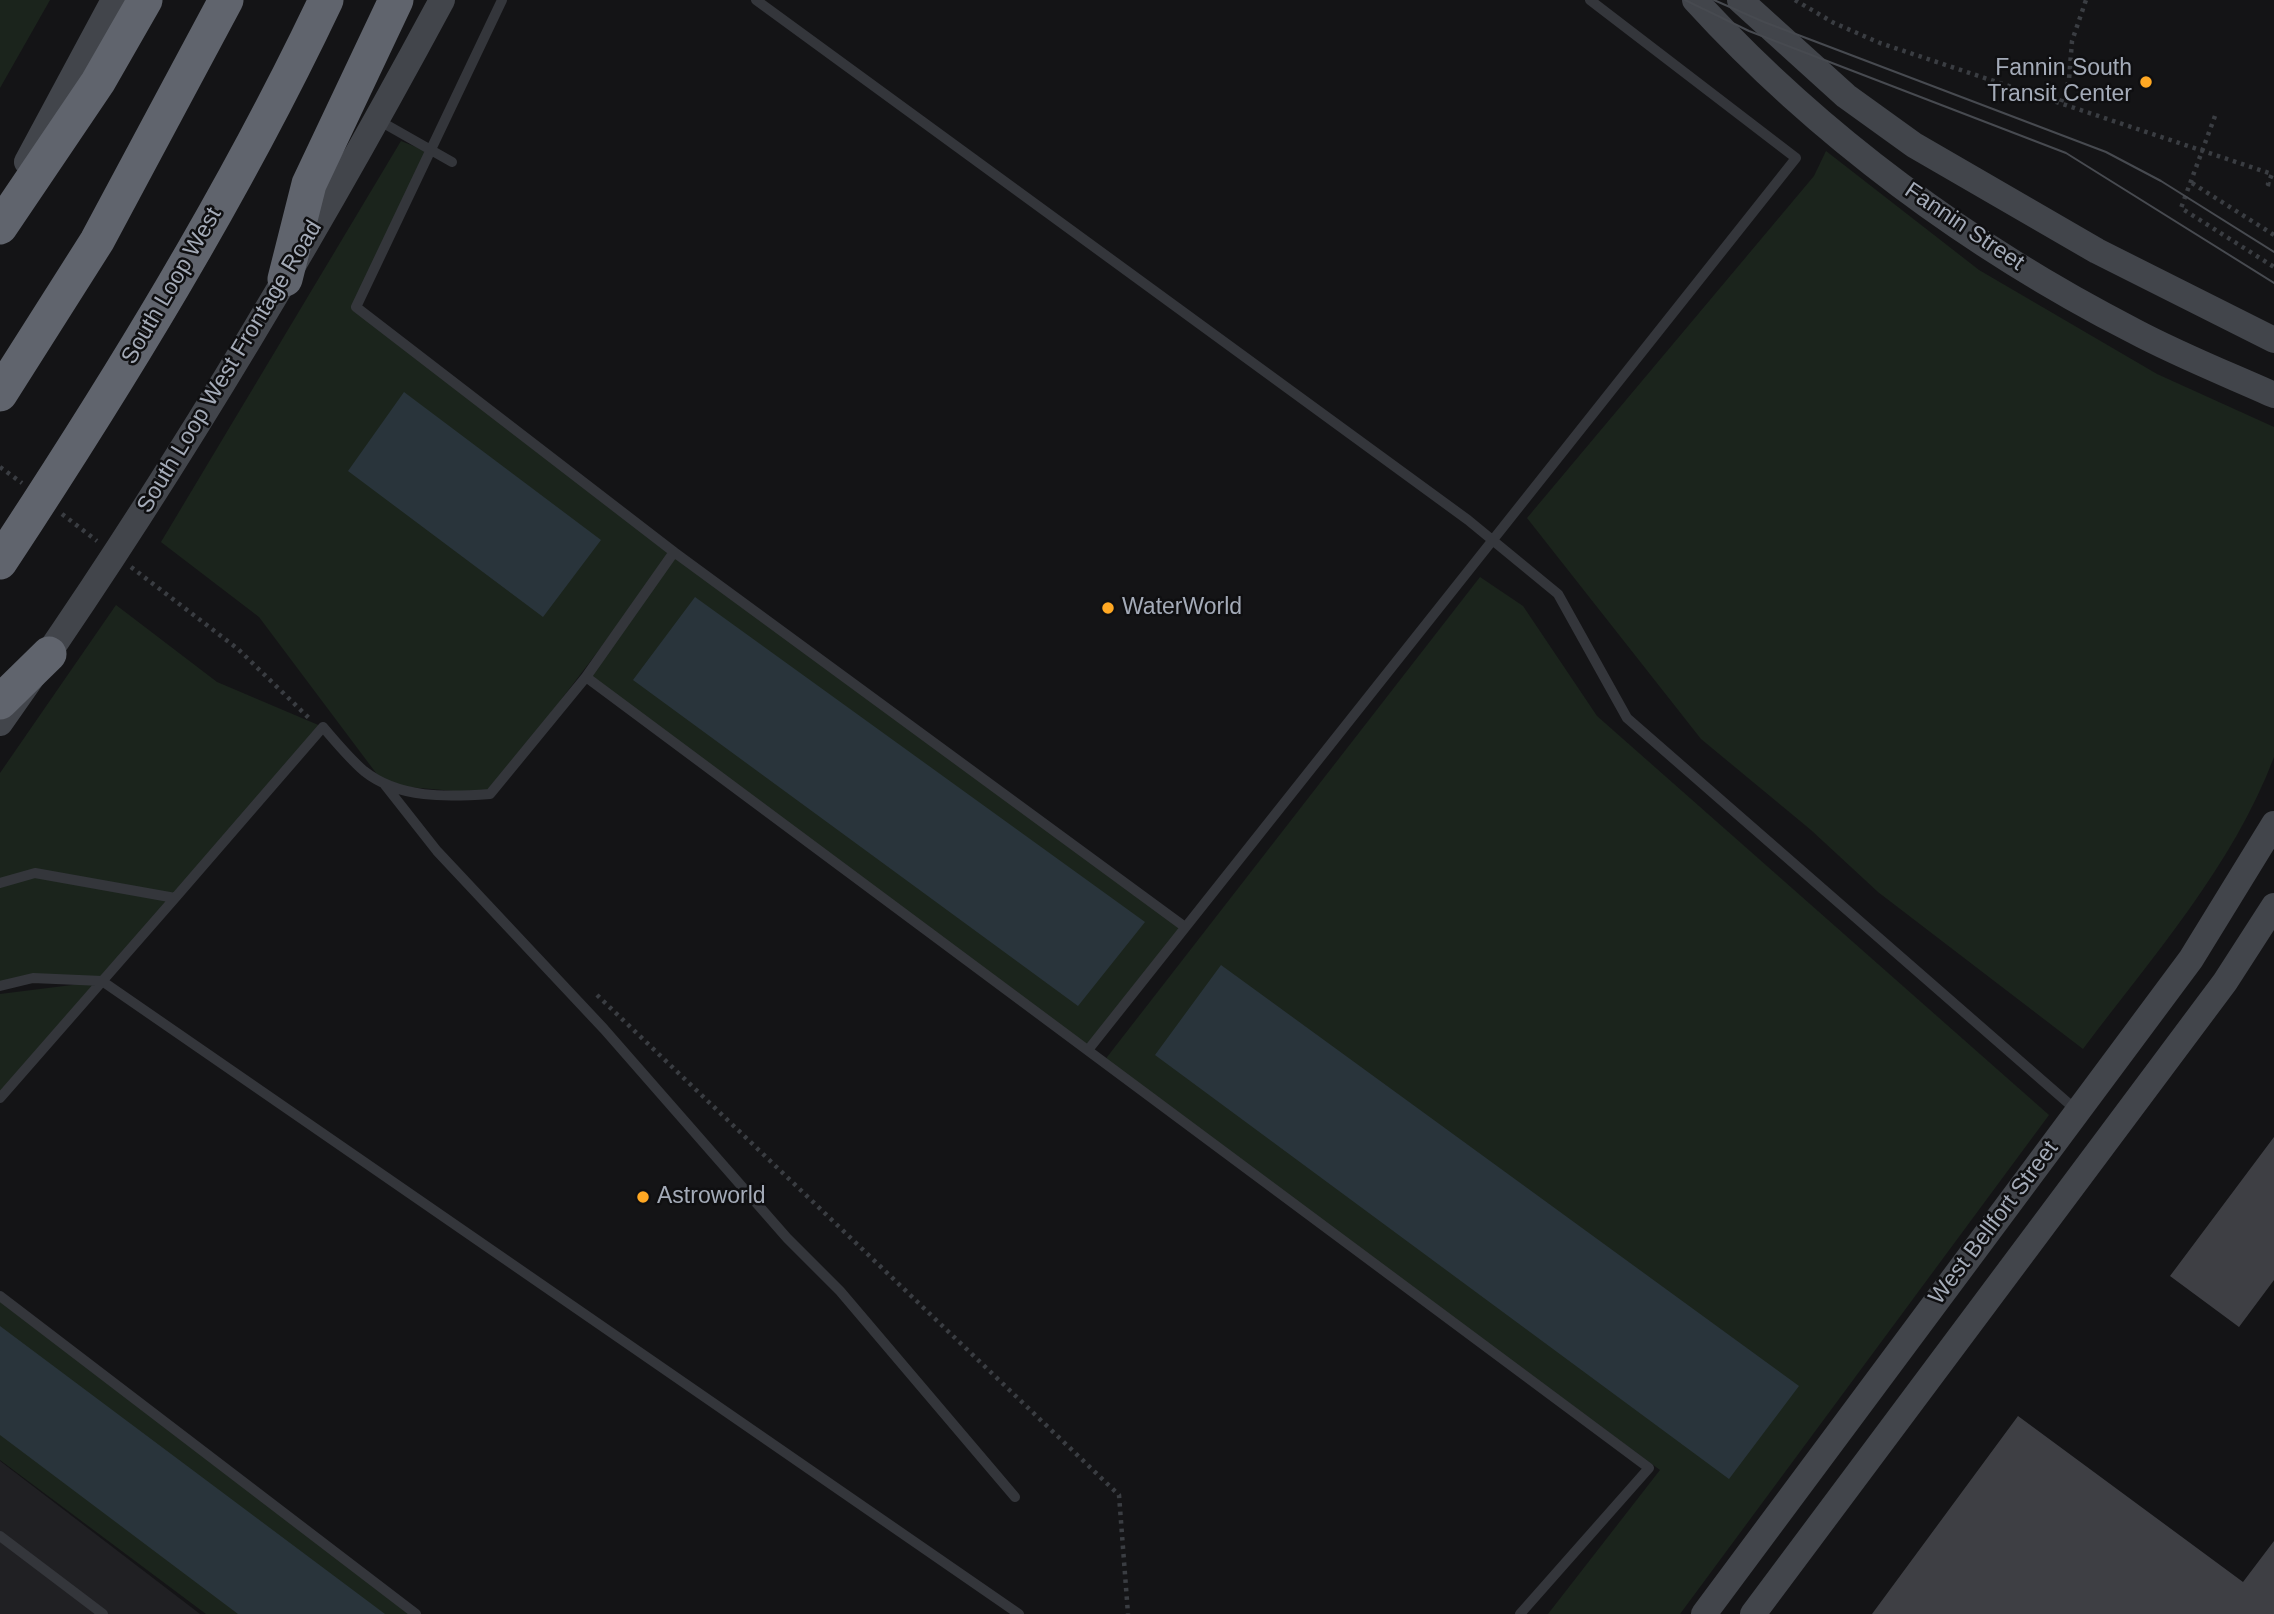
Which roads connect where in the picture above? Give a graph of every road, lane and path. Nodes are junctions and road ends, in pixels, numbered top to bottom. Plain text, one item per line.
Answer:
1 (114, 0) edge
2 (145, 0) edge
3 (226, 0) edge
4 (326, 0) edge
5 (396, 0) edge
6 (442, 0) edge
7 (502, 0) edge
8 (756, 0) edge
9 (1590, 0) edge
10 (1695, 0) edge
11 (1740, 0) edge
12 (1795, 0) edge
13 (2086, 0) edge
14 (2061, 102) junction
15 (2215, 116) dead end
16 (377, 120) junction
17 (2203, 150) junction
18 (431, 153) junction
19 (452, 162) dead end
20 (2192, 183) junction
21 (2274, 186) edge
22 (0, 213) edge
23 (0, 227) edge
24 (2274, 235) edge
25 (2274, 267) edge
26 (285, 279) junction
27 (2274, 340) edge
28 (0, 394) edge
29 (2274, 395) edge
30 (1491, 539) junction
31 (674, 552) junction
32 (0, 562) edge
33 (238, 649) dead end
34 (49, 654) junction
35 (586, 677) junction
36 (0, 702) edge
37 (0, 723) edge
38 (321, 729) junction
39 (385, 785) junction
40 (2274, 824) edge
41 (0, 883) edge
42 (175, 898) junction
43 (2274, 906) edge
44 (1185, 927) junction
45 (102, 981) junction
46 (0, 986) edge
47 (593, 991) dead end
48 (1088, 1050) junction
49 (0, 1098) edge
50 (2078, 1111) junction
51 (0, 1296) edge
52 (1015, 1497) dead end
53 (0, 1536) edge
54 (103, 1614) edge
55 (416, 1614) edge
56 (1019, 1614) edge
57 (1128, 1614) edge
58 (1520, 1614) edge
59 (1704, 1614) edge
60 (1752, 1614) edge

1 - 22 main road
2 - 23 highway
3 - 28 highway
4 - 32 highway, South Loop West
5 - 26 highway
6 - 16 main road, South Loop West Frontage Road
7 - 18 lane
8 - 30 lane
9 - 30 lane
10 - 29 main road, Fannin Street
11 - 27 main road, Fannin Street
12 - 14 path
13 - 14 path
14 - 17 path
15 - 17 path
16 - 18 lane
16 - 26 main road, South Loop West Frontage Road
17 - 20 path
17 - 21 path
18 - 19 lane
18 - 31 lane
20 - 24 path
20 - 25 path
26 - 34 main road, South Loop West Frontage Road
30 - 44 lane
30 - 50 lane
31 - 35 lane
31 - 44 lane
33 - 38 path
34 - 36 highway
34 - 37 main road, South Loop West Frontage Road
35 - 39 lane
35 - 48 lane
38 - 39 lane
38 - 42 lane
39 - 52 lane
40 - 50 main road, West Bellfort Street
41 - 42 lane
42 - 45 lane
43 - 60 main road, West Bellfort Street
44 - 48 lane
45 - 46 lane
45 - 49 lane
45 - 56 lane
47 - 57 path
48 - 58 lane
50 - 59 main road, West Bellfort Street
51 - 55 lane
53 - 54 lane

